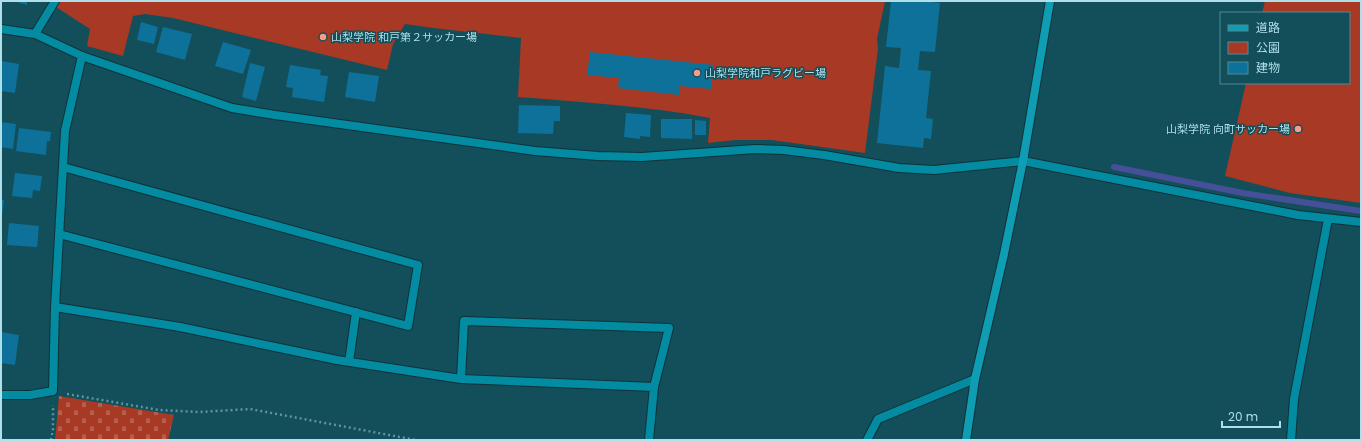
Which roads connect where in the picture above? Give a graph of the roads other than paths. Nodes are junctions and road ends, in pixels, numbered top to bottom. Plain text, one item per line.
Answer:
1 (55, 1) edge
2 (1050, 1) edge
3 (1, 29) edge
4 (35, 34) junction
5 (82, 56) junction
6 (1023, 161) junction
7 (63, 168) junction
8 (1328, 219) junction
9 (1361, 222) edge
10 (59, 234) junction
11 (55, 307) junction
12 (356, 312) junction
13 (349, 362) junction
14 (461, 379) junction
15 (975, 379) junction
16 (654, 387) junction
17 (1, 395) edge
18 (648, 440) edge
19 (868, 440) edge
20 (966, 440) edge
21 (1291, 440) edge

1 - 4 street
2 - 6 street
3 - 4 street
4 - 5 street
5 - 6 street
5 - 7 street
6 - 8 street
6 - 15 street
7 - 10 street
7 - 12 street
8 - 9 street
8 - 21 street
10 - 11 street
10 - 12 street
11 - 13 street
11 - 17 street
12 - 13 street
13 - 14 street
14 - 16 street
14 - 16 street
15 - 19 street
15 - 20 street
16 - 18 street

